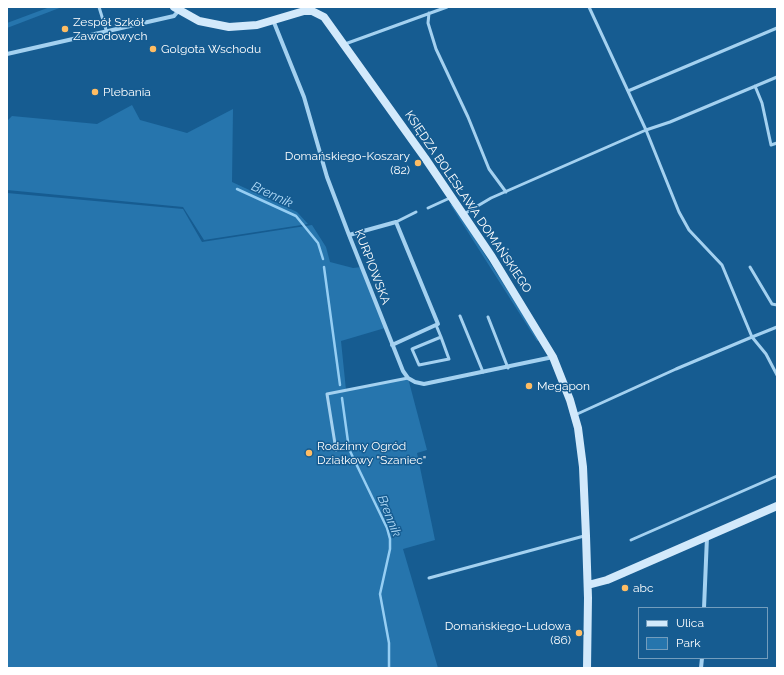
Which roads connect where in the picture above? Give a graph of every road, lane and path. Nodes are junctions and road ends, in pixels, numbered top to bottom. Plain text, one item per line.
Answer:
1 (99, 7) edge
2 (447, 7) edge
3 (589, 7) edge
4 (177, 9) edge
5 (312, 9) edge
6 (429, 13) junction
7 (273, 20) junction
8 (777, 28) edge
9 (107, 32) junction
10 (344, 45) junction
11 (7, 54) edge
12 (777, 76) edge
13 (756, 86) junction
14 (628, 91) junction
15 (646, 130) junction
16 (777, 143) edge
17 (506, 192) junction
18 (452, 197) junction
19 (428, 208) dead end
20 (416, 212) dead end
21 (464, 214) junction
22 (396, 222) junction
23 (349, 235) junction
24 (750, 267) dead end
25 (777, 306) edge
26 (460, 316) dead end
27 (488, 317) dead end
28 (436, 325) junction
29 (777, 327) edge
30 (752, 337) junction
31 (441, 338) junction
32 (392, 345) junction
33 (553, 358) junction
34 (775, 367) edge
35 (508, 368) junction
36 (483, 372) junction
37 (777, 375) edge
38 (408, 378) junction
39 (575, 416) junction
40 (336, 450) dead end
41 (777, 476) edge
42 (777, 506) edge
43 (586, 536) junction
44 (707, 537) junction
45 (631, 540) dead end
46 (429, 578) dead end
47 (588, 585) junction
48 (704, 607) edge
49 (587, 668) edge

1 - 9 lane
2 - 6 lane
3 - 14 lane
4 - 7 main road
4 - 9 street
5 - 7 main road
5 - 10 main road, KSIĘDZA BOLESŁAWA DOMAŃSKIEGO
6 - 10 lane
6 - 17 lane
7 - 23 street, KURPIOWSKA
8 - 14 lane
9 - 11 street
10 - 18 main road, KSIĘDZA BOLESŁAWA DOMAŃSKIEGO
12 - 13 lane
13 - 15 lane
13 - 16 lane
14 - 15 lane
15 - 17 lane
15 - 30 lane
17 - 21 lane
18 - 19 lane
18 - 21 main road, KSIĘDZA BOLESŁAWA DOMAŃSKIEGO
20 - 22 lane
21 - 33 main road, KSIĘDZA BOLESŁAWA DOMAŃSKIEGO
22 - 23 street
22 - 28 street
23 - 32 street, KURPIOWSKA
24 - 25 lane
26 - 36 lane
27 - 35 lane
28 - 31 lane
28 - 32 street
29 - 30 lane
30 - 34 lane
30 - 39 lane
31 - 31 lane
32 - 38 street, KURPIOWSKA
33 - 35 street
33 - 39 main road, KSIĘDZA BOLESŁAWA DOMAŃSKIEGO
34 - 37 lane
35 - 36 street
36 - 38 street
38 - 40 lane
39 - 43 main road, KSIĘDZA BOLESŁAWA DOMAŃSKIEGO
41 - 45 lane
42 - 44 main road
43 - 46 lane
43 - 47 main road, KSIĘDZA BOLESŁAWA DOMAŃSKIEGO
44 - 47 main road
44 - 48 street
47 - 49 main road, KSIĘDZA BOLESŁAWA DOMAŃSKIEGO

